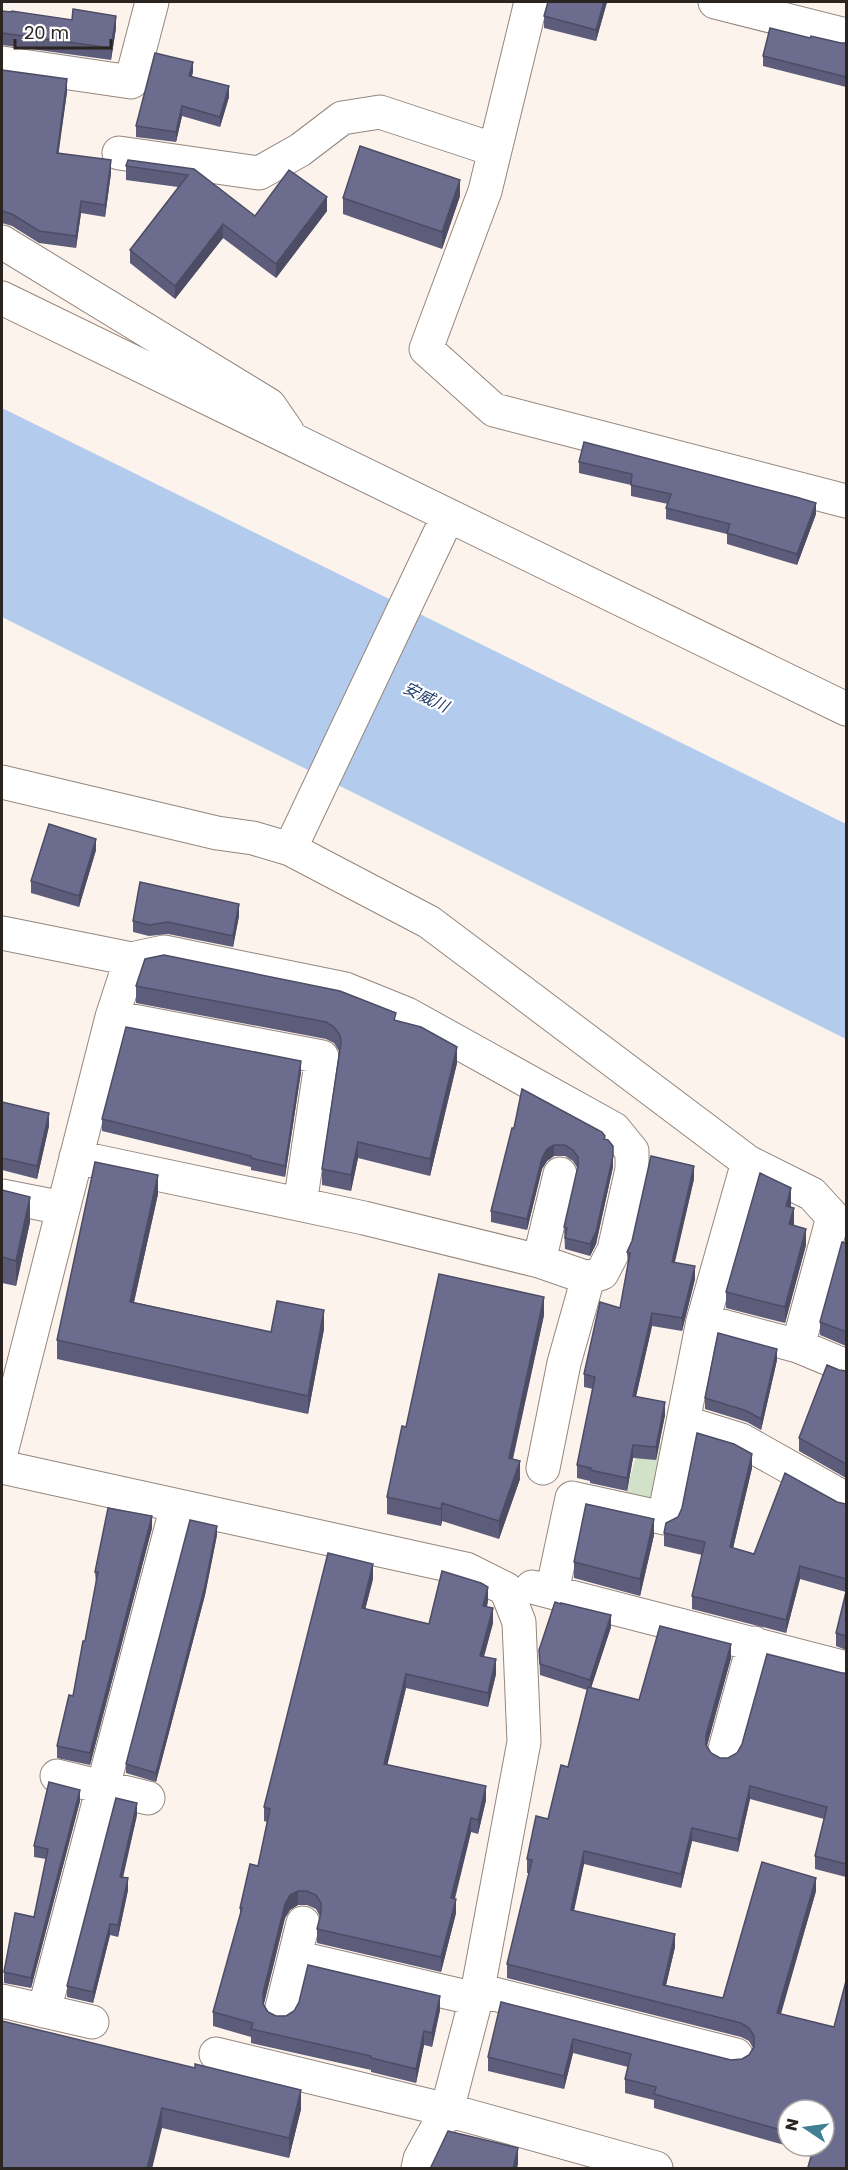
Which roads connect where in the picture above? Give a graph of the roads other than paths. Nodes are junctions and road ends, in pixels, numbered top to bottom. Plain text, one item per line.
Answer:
1 (152, 2) edge
2 (531, 2) edge
3 (715, 2) edge
4 (846, 35) edge
5 (2, 63) edge
6 (495, 150) junction
7 (119, 153) dead end
8 (2, 242) edge
9 (2, 298) edge
10 (295, 442) junction
11 (846, 501) edge
12 (448, 516) junction
13 (846, 709) edge
14 (2, 782) edge
15 (292, 843) junction
16 (2, 933) edge
17 (131, 959) junction
18 (112, 1017) junction
19 (76, 1157) junction
20 (748, 1162) junction
21 (560, 1174) dead end
22 (2, 1196) edge
23 (300, 1204) junction
24 (63, 1208) junction
25 (538, 1261) junction
26 (588, 1278) junction
27 (703, 1321) junction
28 (798, 1346) junction
29 (846, 1366) edge
30 (683, 1422) junction
31 (2, 1449) edge
32 (2, 1467) edge
33 (543, 1468) dead end
34 (846, 1499) edge
35 (177, 1506) junction
36 (506, 1589) junction
37 (552, 1592) junction
38 (754, 1643) junction
39 (846, 1668) edge
40 (724, 1754) dead end
41 (57, 1776) dead end
42 (104, 1787) junction
43 (148, 1798) dead end
44 (303, 1923) dead end
45 (295, 1957) junction
46 (477, 1995) junction
47 (2, 2001) edge
48 (44, 2011) junction
49 (281, 2012) dead end
50 (92, 2022) dead end
51 (216, 2054) dead end
52 (736, 2055) dead end
53 (447, 2110) junction
54 (418, 2169) edge
55 (656, 2169) edge

1 - 5 street
2 - 6 street
3 - 4 street
6 - 7 street
6 - 11 street
8 - 10 street
9 - 10 street
10 - 12 street
12 - 13 street
12 - 15 street
14 - 15 street
15 - 20 street
16 - 17 street
17 - 18 street
17 - 26 street
18 - 19 street
18 - 23 street
19 - 23 street
19 - 24 street
20 - 27 street
20 - 28 street
21 - 25 street
22 - 24 street
23 - 25 street
24 - 31 street
25 - 26 street
26 - 33 street
27 - 28 street
27 - 30 street
28 - 29 street
30 - 34 street
30 - 37 street
32 - 35 street
35 - 36 street
35 - 42 street
36 - 37 street
36 - 46 street
37 - 38 street
38 - 39 street
38 - 40 street
41 - 42 street
42 - 43 street
42 - 48 street
44 - 45 street
45 - 46 street
45 - 49 street
46 - 52 street
46 - 53 street
47 - 48 street
48 - 50 street
51 - 53 street
53 - 54 street
53 - 55 street

